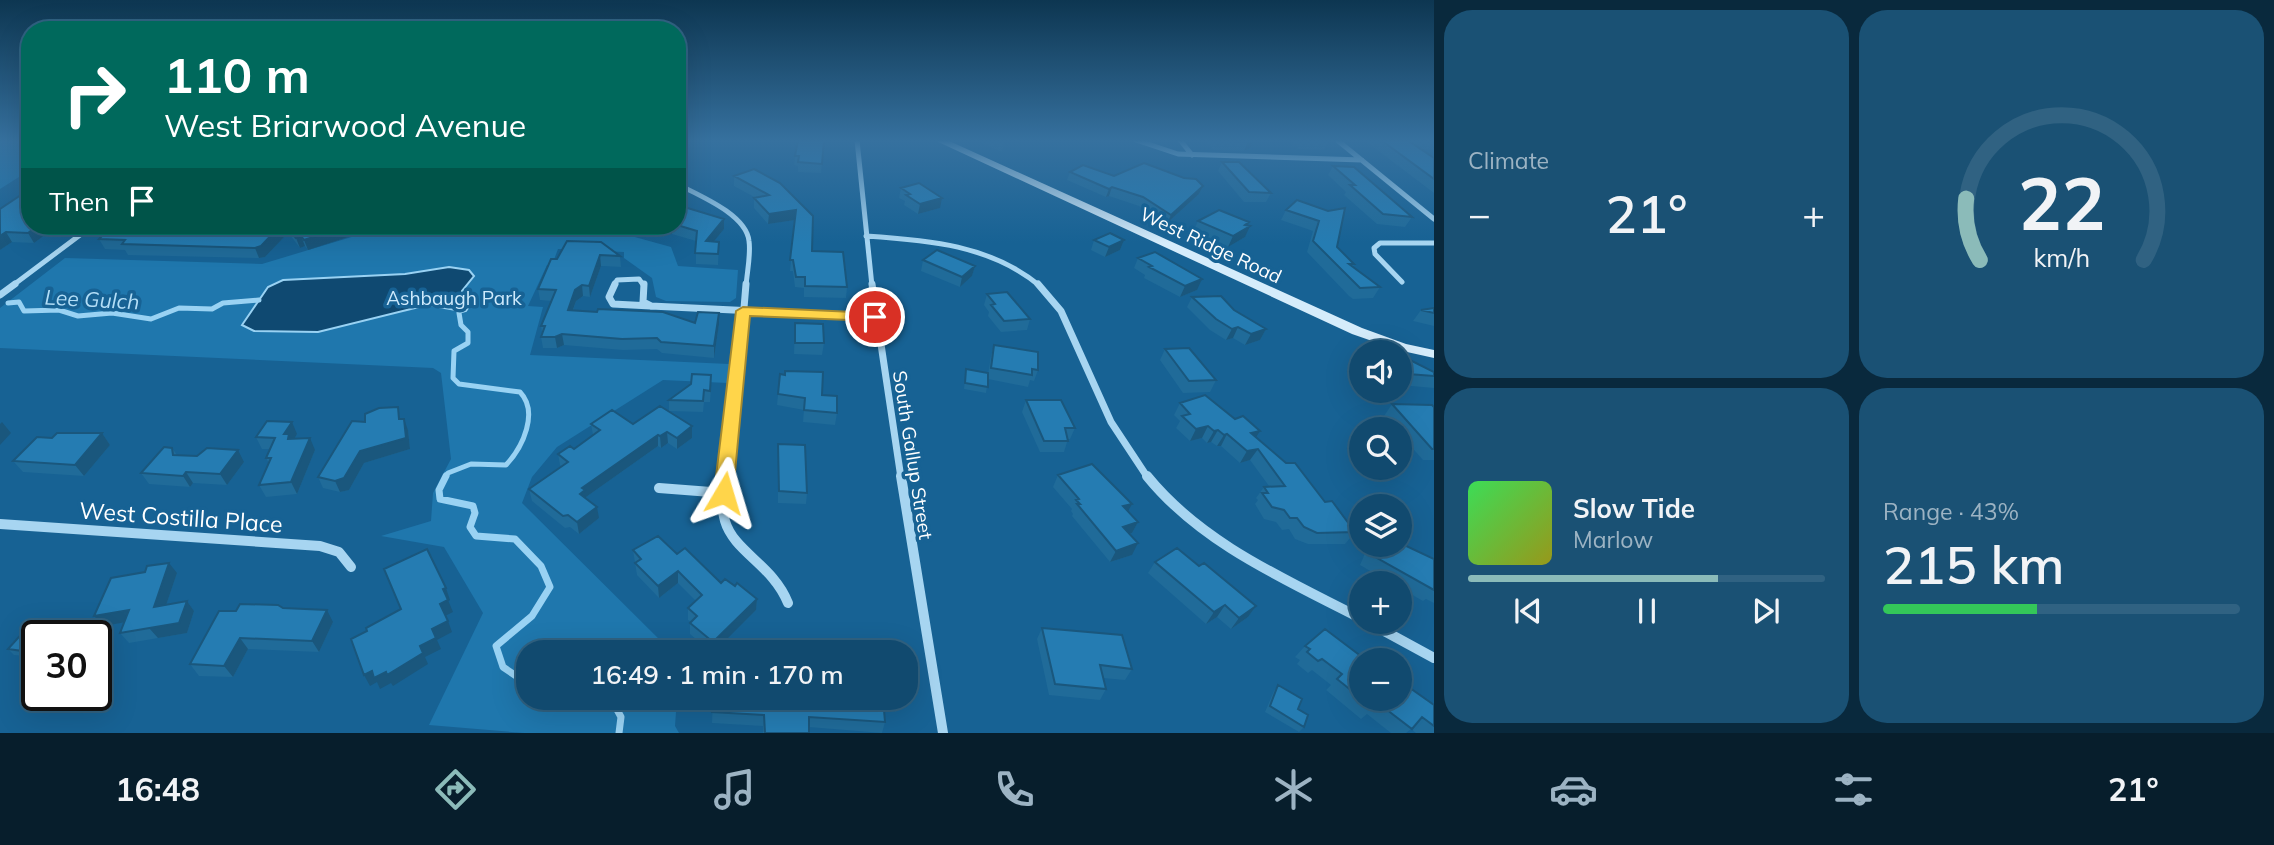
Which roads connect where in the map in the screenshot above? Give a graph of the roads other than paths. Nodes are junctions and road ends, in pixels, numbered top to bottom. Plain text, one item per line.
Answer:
1 (860, 174) edge
2 (1014, 174) edge
3 (1379, 174) edge
4 (686, 189) edge
5 (1434, 219) edge
6 (80, 235) edge
7 (866, 236) junction
8 (1434, 243) edge
9 (1402, 282) dead end
10 (0, 295) edge
11 (652, 306) junction
12 (743, 311) junction
13 (875, 317) junction
14 (1434, 354) edge
15 (659, 488) dead end
16 (724, 493) junction
17 (0, 524) edge
18 (351, 567) dead end
19 (789, 603) dead end
20 (1349, 612) edge
21 (1390, 634) edge
22 (1434, 658) edge
23 (943, 733) edge

1 - 7 street, South Gallup Street
2 - 14 street, West Ridge Road
3 - 5 street
4 - 12 street
6 - 10 street
7 - 13 street, South Gallup Street
7 - 20 street
8 - 9 street
11 - 11 street
11 - 12 street
12 - 13 street
12 - 16 street
13 - 23 street, South Gallup Street
15 - 16 street
16 - 19 street
17 - 18 street, West Costilla Place
21 - 22 street

